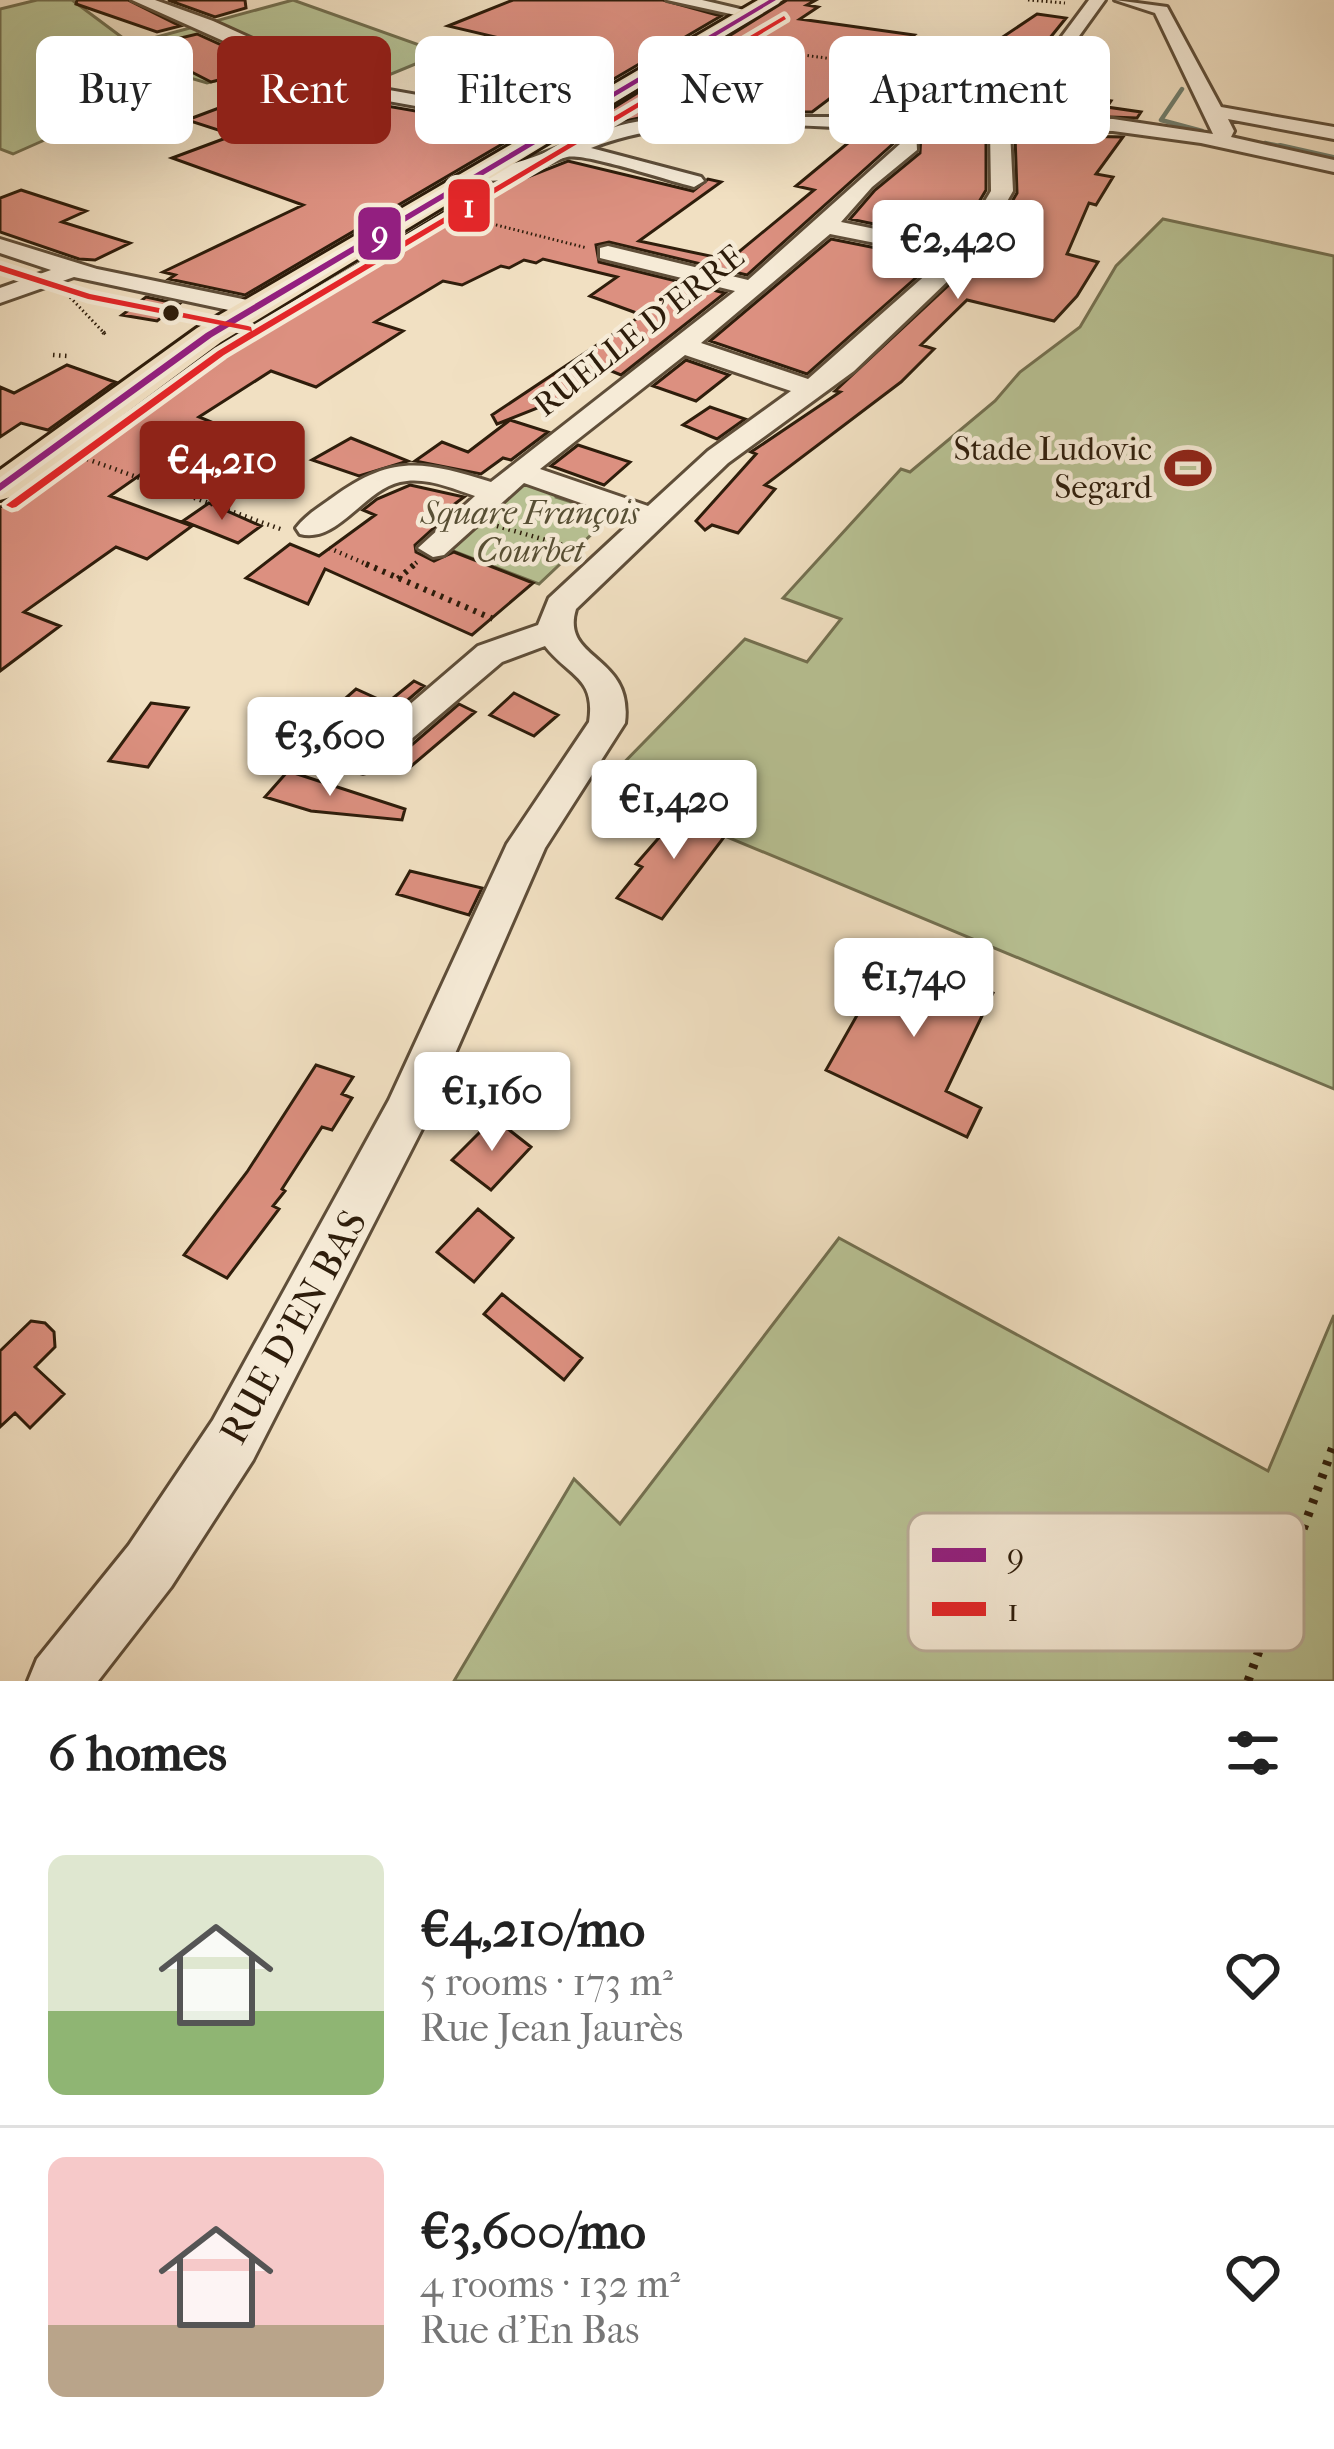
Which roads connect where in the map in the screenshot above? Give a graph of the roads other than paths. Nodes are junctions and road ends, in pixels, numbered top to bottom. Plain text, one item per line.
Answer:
1 (174, 0) edge
2 (675, 0) edge
3 (773, 0) edge
4 (1123, 0) edge
5 (147, 3) edge
6 (1095, 3) edge
7 (749, 14) junction
8 (1070, 36) edge
9 (415, 104) edge
10 (614, 104) edge
11 (1213, 111) junction
12 (1110, 125) edge
13 (1334, 133) edge
14 (1219, 141) junction
15 (548, 144) edge
16 (585, 144) edge
17 (910, 144) edge
18 (1000, 144) edge
19 (1334, 166) edge
20 (694, 181) dead end
21 (826, 226) junction
22 (0, 247) edge
23 (608, 253) road end
24 (963, 254) junction
25 (61, 273) junction
26 (752, 288) junction
27 (0, 296) edge
28 (252, 308) junction
29 (684, 346) junction
30 (813, 390) junction
31 (508, 483) junction
32 (0, 488) edge
33 (653, 518) junction
34 (311, 528) dead end
35 (433, 548) dead end
36 (554, 631) junction
37 (363, 760) dead end
38 (59, 1681) edge

1 - 5 street
2 - 7 street
3 - 7 main road
4 - 11 street
5 - 9 street
6 - 8 street
7 - 10 main road
11 - 13 street
11 - 14 street
12 - 14 street
14 - 19 street
15 - 28 main road
16 - 20 street
17 - 21 street, RUELLE D'ERRE
18 - 24 street
21 - 24 street
21 - 26 street, RUELLE D'ERRE
22 - 25 street
23 - 26 street
24 - 30 street
25 - 27 street
25 - 28 street
26 - 29 street, RUELLE D'ERRE
28 - 32 main road
29 - 30 street
29 - 31 street, RUELLE D'ERRE
30 - 33 street
31 - 33 street
31 - 34 street
31 - 35 street, RUELLE D'ERRE
33 - 36 street
36 - 37 street
36 - 38 street, RUE D'EN BAS

